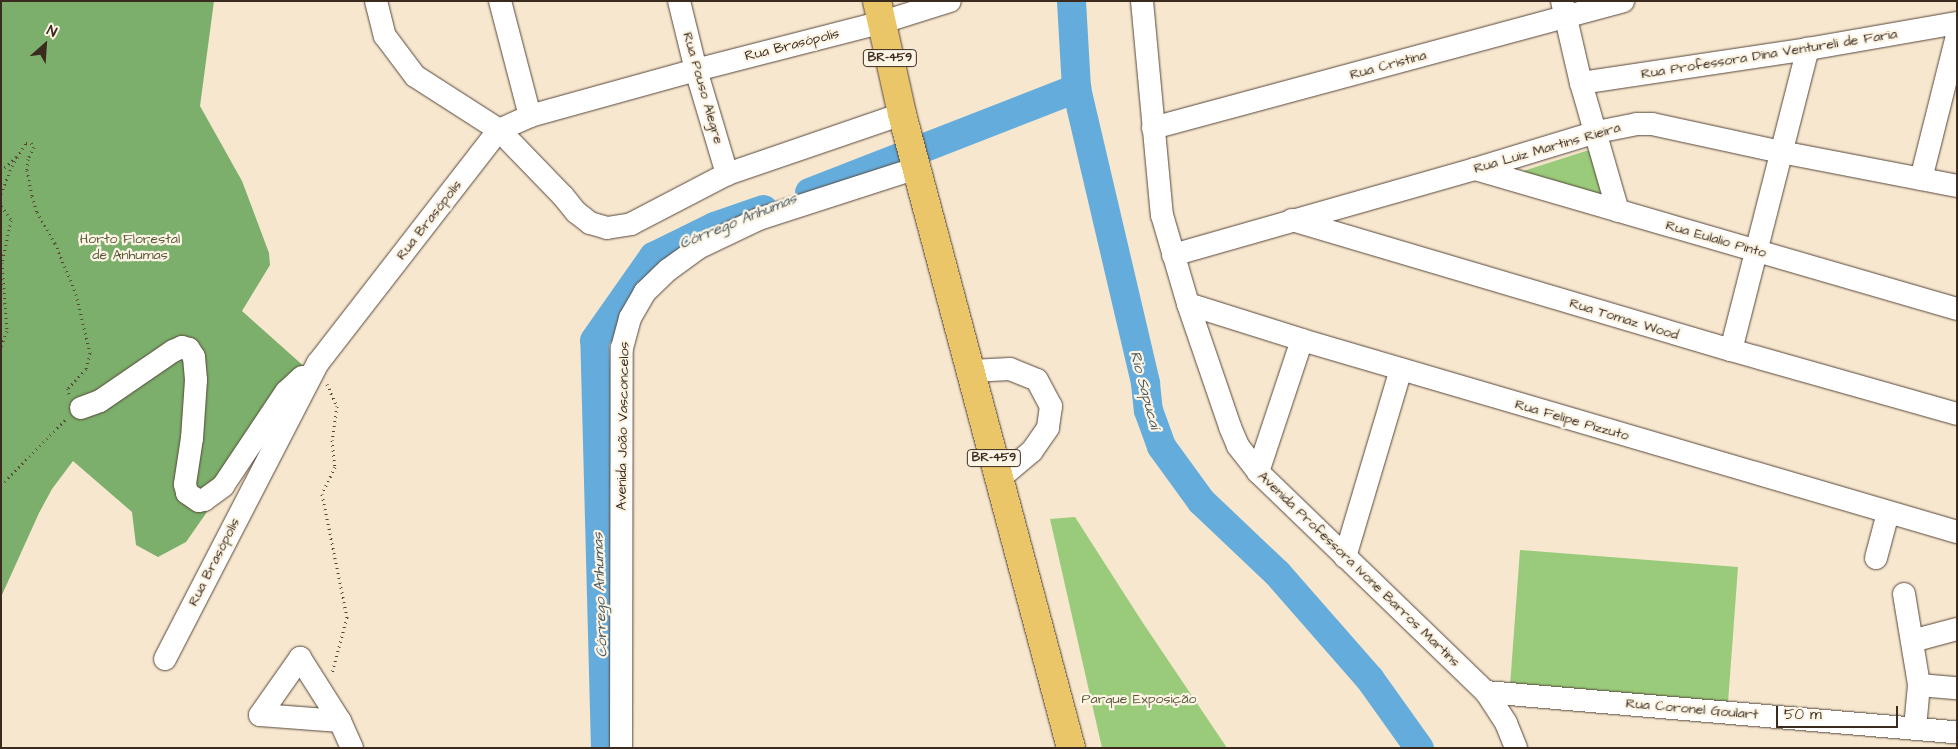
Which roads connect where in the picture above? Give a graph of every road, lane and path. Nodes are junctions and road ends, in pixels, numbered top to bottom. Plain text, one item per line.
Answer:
1 (376, 1) edge
2 (500, 1) edge
3 (679, 1) edge
4 (950, 1) edge
5 (1142, 1) edge
6 (1623, 1) edge
7 (1564, 9) edge
8 (880, 12) edge
9 (1957, 24) edge
10 (1957, 36) edge
11 (1808, 49) junction
12 (696, 70) junction
13 (1582, 83) junction
14 (530, 116) junction
15 (904, 120) junction
16 (1153, 128) junction
17 (499, 130) junction
18 (1597, 132) junction
19 (1781, 152) junction
20 (20, 154) junction
21 (916, 163) junction
22 (1474, 169) junction
23 (1, 171) edge
24 (727, 174) junction
25 (1921, 179) junction
26 (1957, 186) edge
27 (1, 194) edge
28 (1, 206) edge
29 (1618, 212) junction
30 (1292, 220) junction
31 (1758, 251) junction
32 (1173, 256) junction
33 (1188, 304) junction
34 (1957, 309) edge
35 (1302, 340) junction
36 (1, 347) edge
37 (1731, 350) junction
38 (318, 362) junction
39 (1401, 369) junction
40 (971, 370) junction
41 (81, 408) junction
42 (1957, 414) edge
43 (1258, 472) junction
44 (1000, 478) junction
45 (1, 485) edge
46 (1888, 513) junction
47 (1957, 532) edge
48 (1345, 556) junction
49 (1876, 558) dead end
50 (1904, 594) dead end
51 (1957, 629) edge
52 (1912, 641) junction
53 (165, 659) dead end
54 (1919, 685) junction
55 (1957, 688) edge
56 (1486, 692) junction
57 (325, 698) junction
58 (340, 721) junction
59 (1915, 728) junction
60 (1957, 732) edge
61 (352, 748) edge
62 (622, 748) edge
63 (1071, 748) edge
64 (1516, 748) edge

1 - 17 street
2 - 14 street
3 - 12 street, Rua Pouso Alegre
4 - 8 street, Rua Brasópolis
5 - 16 street, Avenida Professora Ivone Barros Martins
6 - 7 street, Rua Cristina
7 - 13 street
7 - 16 street, Rua Cristina
8 - 12 street, Rua Brasópolis
8 - 15 highway, BR-459
9 - 11 street, Rua Professora Dina Ventureli de Faria
10 - 25 street
11 - 13 street, Rua Professora Dina Ventureli de Faria
11 - 19 street
12 - 14 street, Rua Brasópolis
12 - 24 street, Rua Pouso Alegre
13 - 18 street
14 - 17 street, Rua Brasópolis
15 - 21 highway, BR-459
15 - 24 street
16 - 32 street, Avenida Professora Ivone Barros Martins
17 - 24 street
17 - 38 street, Rua Brasópolis
18 - 19 street, Rua Luiz Martins Rieira
18 - 22 street, Rua Luiz Martins Rieira
18 - 29 street
19 - 25 street, Rua Luiz Martins Rieira
19 - 31 street
20 - 23 path
20 - 27 path
20 - 41 path
21 - 40 highway, BR-459
21 - 62 street, Avenida João Vasconcelos
22 - 29 street, Rua Eulalio Pinto
22 - 30 street, Rua Luiz Martins Rieira
25 - 26 street, Rua Luiz Martins Rieira
28 - 36 path
29 - 31 street, Rua Eulalio Pinto
30 - 32 street, Rua Luiz Martins Rieira
30 - 37 street, Rua Tomaz Wood
31 - 34 street, Rua Eulalio Pinto
31 - 37 street
32 - 33 street, Avenida Professora Ivone Barros Martins
33 - 35 street, Rua Felipe Pizzuto
33 - 43 street, Avenida Professora Ivone Barros Martins
35 - 39 street, Rua Felipe Pizzuto
35 - 43 street
37 - 42 street, Rua Tomaz Wood
38 - 41 street
38 - 53 street, Rua Brasópolis
38 - 57 path
39 - 46 street, Rua Felipe Pizzuto
39 - 48 street
40 - 44 highway, BR-459
40 - 44 street
41 - 45 path
43 - 48 street, Avenida Professora Ivone Barros Martins
44 - 63 highway, BR-459
46 - 47 street, Rua Felipe Pizzuto
46 - 49 street
48 - 56 street, Avenida Professora Ivone Barros Martins
50 - 52 street
51 - 52 street
52 - 54 street
54 - 55 street
54 - 59 street
56 - 59 street, Rua Coronel Goulart
56 - 64 street, Avenida Professora Ivone Barros Martins
57 - 58 street
57 - 58 street
58 - 61 street
59 - 60 street, Rua Coronel Goulart

